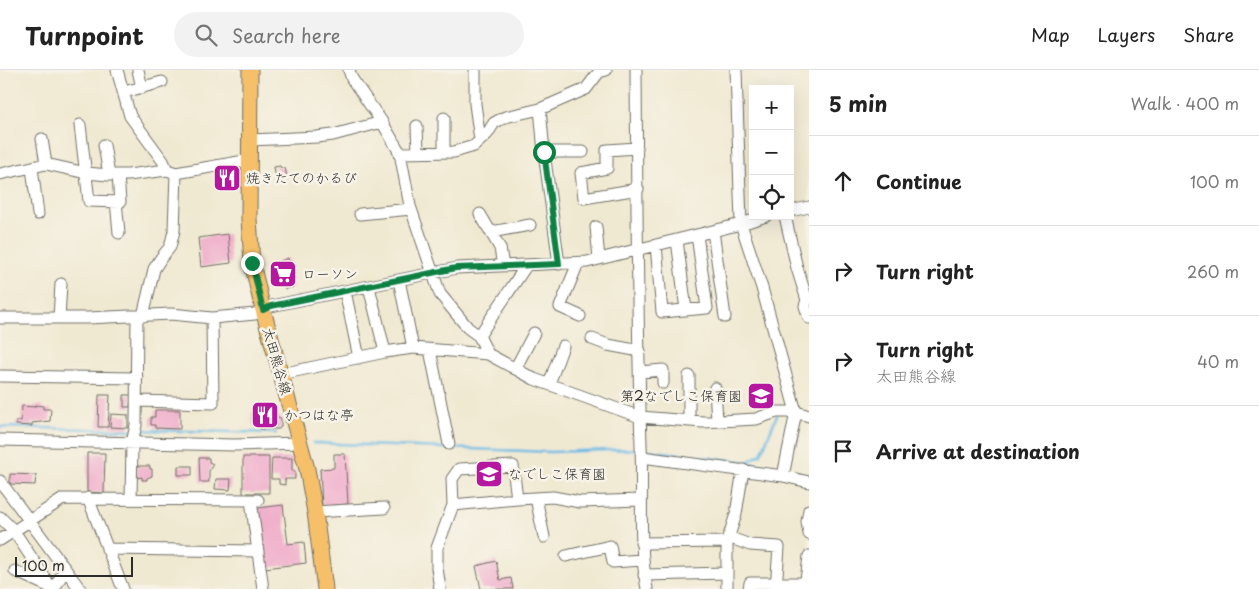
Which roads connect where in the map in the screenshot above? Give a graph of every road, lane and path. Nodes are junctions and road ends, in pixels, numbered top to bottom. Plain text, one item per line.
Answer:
1 (117, 70) edge
2 (138, 70) edge
3 (250, 70) edge
4 (349, 70) edge
5 (475, 70) edge
6 (635, 70) edge
7 (736, 70) edge
8 (601, 71) edge
9 (162, 82) dead end
10 (142, 88) junction
11 (124, 92) junction
12 (540, 109) junction
13 (444, 118) dead end
14 (382, 122) junction
15 (80, 125) dead end
16 (417, 126) dead end
17 (42, 139) dead end
18 (250, 140) junction
19 (480, 140) junction
20 (104, 145) dead end
21 (637, 148) junction
22 (400, 152) junction
23 (418, 152) junction
24 (444, 152) junction
25 (544, 152) junction
26 (582, 152) dead end
27 (250, 160) junction
28 (46, 164) junction
29 (32, 168) junction
30 (172, 172) junction
31 (86, 173) junction
32 (0, 174) edge
33 (113, 175) junction
34 (638, 189) junction
35 (116, 201) junction
36 (809, 207) edge
37 (412, 209) junction
38 (794, 210) edge
39 (38, 214) dead end
40 (360, 214) dead end
41 (480, 214) dead end
42 (754, 220) edge
43 (786, 220) edge
44 (741, 224) junction
45 (530, 225) dead end
46 (596, 227) dead end
47 (713, 231) junction
48 (491, 232) junction
49 (119, 233) dead end
50 (697, 235) junction
51 (677, 240) junction
52 (656, 245) junction
53 (637, 249) junction
54 (599, 259) junction
55 (578, 263) junction
56 (559, 264) junction
57 (809, 264) edge
58 (503, 266) junction
59 (526, 266) junction
60 (797, 268) junction
61 (434, 273) junction
62 (399, 280) junction
63 (61, 284) dead end
64 (370, 286) junction
65 (345, 291) junction
66 (808, 300) edge
67 (263, 310) junction
68 (686, 310) junction
69 (140, 316) junction
70 (580, 316) dead end
71 (725, 317) dead end
72 (0, 318) edge
73 (58, 318) junction
74 (212, 318) junction
75 (809, 318) edge
76 (534, 333) dead end
77 (479, 336) junction
78 (592, 339) dead end
79 (563, 346) dead end
80 (413, 348) junction
81 (430, 350) junction
82 (640, 351) junction
83 (385, 352) junction
84 (488, 354) junction
85 (359, 358) junction
86 (515, 369) junction
87 (640, 372) junction
88 (281, 374) junction
89 (0, 376) edge
90 (689, 376) dead end
91 (137, 378) junction
92 (663, 382) dead end
93 (548, 384) junction
94 (715, 388) dead end
95 (137, 401) junction
96 (796, 412) junction
97 (809, 416) edge
98 (640, 417) junction
99 (689, 421) junction
100 (717, 421) junction
101 (135, 434) junction
102 (0, 440) edge
103 (300, 443) junction
104 (449, 444) dead end
105 (641, 452) junction
106 (744, 470) junction
107 (784, 473) junction
108 (0, 481) edge
109 (809, 482) edge
110 (88, 498) junction
111 (536, 498) junction
112 (131, 499) junction
113 (517, 499) junction
114 (640, 500) junction
115 (453, 505) junction
116 (384, 508) dead end
117 (809, 510) edge
118 (315, 512) junction
119 (0, 517) edge
120 (30, 521) junction
121 (14, 532) junction
122 (809, 534) edge
123 (544, 537) dead end
124 (0, 540) edge
125 (727, 540) junction
126 (641, 543) junction
127 (107, 549) junction
128 (258, 551) junction
129 (566, 556) dead end
130 (809, 556) edge
131 (642, 560) junction
132 (65, 569) junction
133 (16, 571) dead end
134 (727, 573) junction
135 (644, 575) junction
136 (805, 586) edge
137 (776, 587) edge
138 (52, 588) edge
139 (80, 589) edge
140 (123, 589) edge
141 (263, 589) edge
142 (324, 589) edge
143 (440, 589) edge
144 (647, 589) edge
145 (727, 589) edge
146 (749, 589) edge

1 - 11 street
2 - 10 street
3 - 18 main road, 太田熊谷線
4 - 14 street
5 - 19 street
6 - 21 street
7 - 44 street
8 - 12 street
9 - 10 street
10 - 11 street
11 - 30 street
12 - 19 street
12 - 25 street
13 - 24 street
14 - 18 street
14 - 22 street
15 - 31 street
16 - 23 street
17 - 28 street
18 - 27 main road, 太田熊谷線
19 - 24 street
20 - 33 street
21 - 34 street
21 - 34 street
22 - 23 street
22 - 37 street
23 - 24 street
25 - 26 street
25 - 56 street
27 - 30 street
27 - 67 main road, 太田熊谷線
28 - 29 street
28 - 31 street
29 - 32 street
29 - 39 street
30 - 33 street
30 - 69 street
31 - 33 street
31 - 35 street
33 - 35 street
34 - 53 street
35 - 49 street
36 - 38 street
37 - 40 street
37 - 61 street
41 - 48 street
42 - 44 street
43 - 60 street
44 - 47 street
44 - 96 street
45 - 48 street
46 - 54 street
47 - 50 street
47 - 71 street
48 - 58 street
50 - 51 street
50 - 68 street
51 - 52 street
51 - 68 street
52 - 53 street
52 - 68 street
53 - 54 street
53 - 82 street
54 - 55 street
55 - 56 street
55 - 70 street
56 - 59 street
57 - 60 street
58 - 59 street
58 - 61 street
59 - 77 street
60 - 66 street
61 - 62 street
61 - 77 street
62 - 64 street
62 - 80 street
63 - 73 street
64 - 65 street
64 - 83 street
65 - 67 street
65 - 85 street
66 - 75 street
67 - 74 street
67 - 88 main road, 太田熊谷線
69 - 73 street
69 - 74 street
69 - 91 street
72 - 73 street
74 - 95 street
76 - 86 street
77 - 84 street
78 - 82 street
79 - 93 street
80 - 81 street
80 - 83 street
81 - 84 street
81 - 104 street
82 - 87 street
83 - 85 street
84 - 86 street
85 - 88 street
86 - 93 street
87 - 92 street
87 - 98 street
88 - 103 main road, 太田熊谷線
89 - 91 street
90 - 99 street
91 - 95 street
93 - 98 street
94 - 100 street
95 - 101 street
96 - 97 street
96 - 100 street
96 - 107 street
98 - 99 street
98 - 105 street
99 - 100 street
101 - 102 street
101 - 103 street
101 - 112 street
103 - 118 main road, 太田熊谷線
105 - 106 street
105 - 114 street
106 - 107 street
106 - 125 street
107 - 109 street
108 - 120 street
110 - 112 street
110 - 120 street
110 - 127 street
111 - 113 street
111 - 114 street
111 - 123 street
112 - 128 street
113 - 115 street
113 - 115 street
114 - 126 street
115 - 143 street
116 - 118 street
117 - 122 street
118 - 142 main road, 太田熊谷線
119 - 121 street
120 - 121 street
120 - 132 street
121 - 124 street
121 - 138 street
125 - 126 street
125 - 134 street
125 - 137 street
126 - 131 street
127 - 128 street
127 - 140 street
128 - 141 street
129 - 131 street
130 - 136 street
131 - 135 street
132 - 138 street
132 - 139 street
133 - 138 street
134 - 135 street
134 - 145 street
135 - 144 street
136 - 137 street
137 - 146 street

